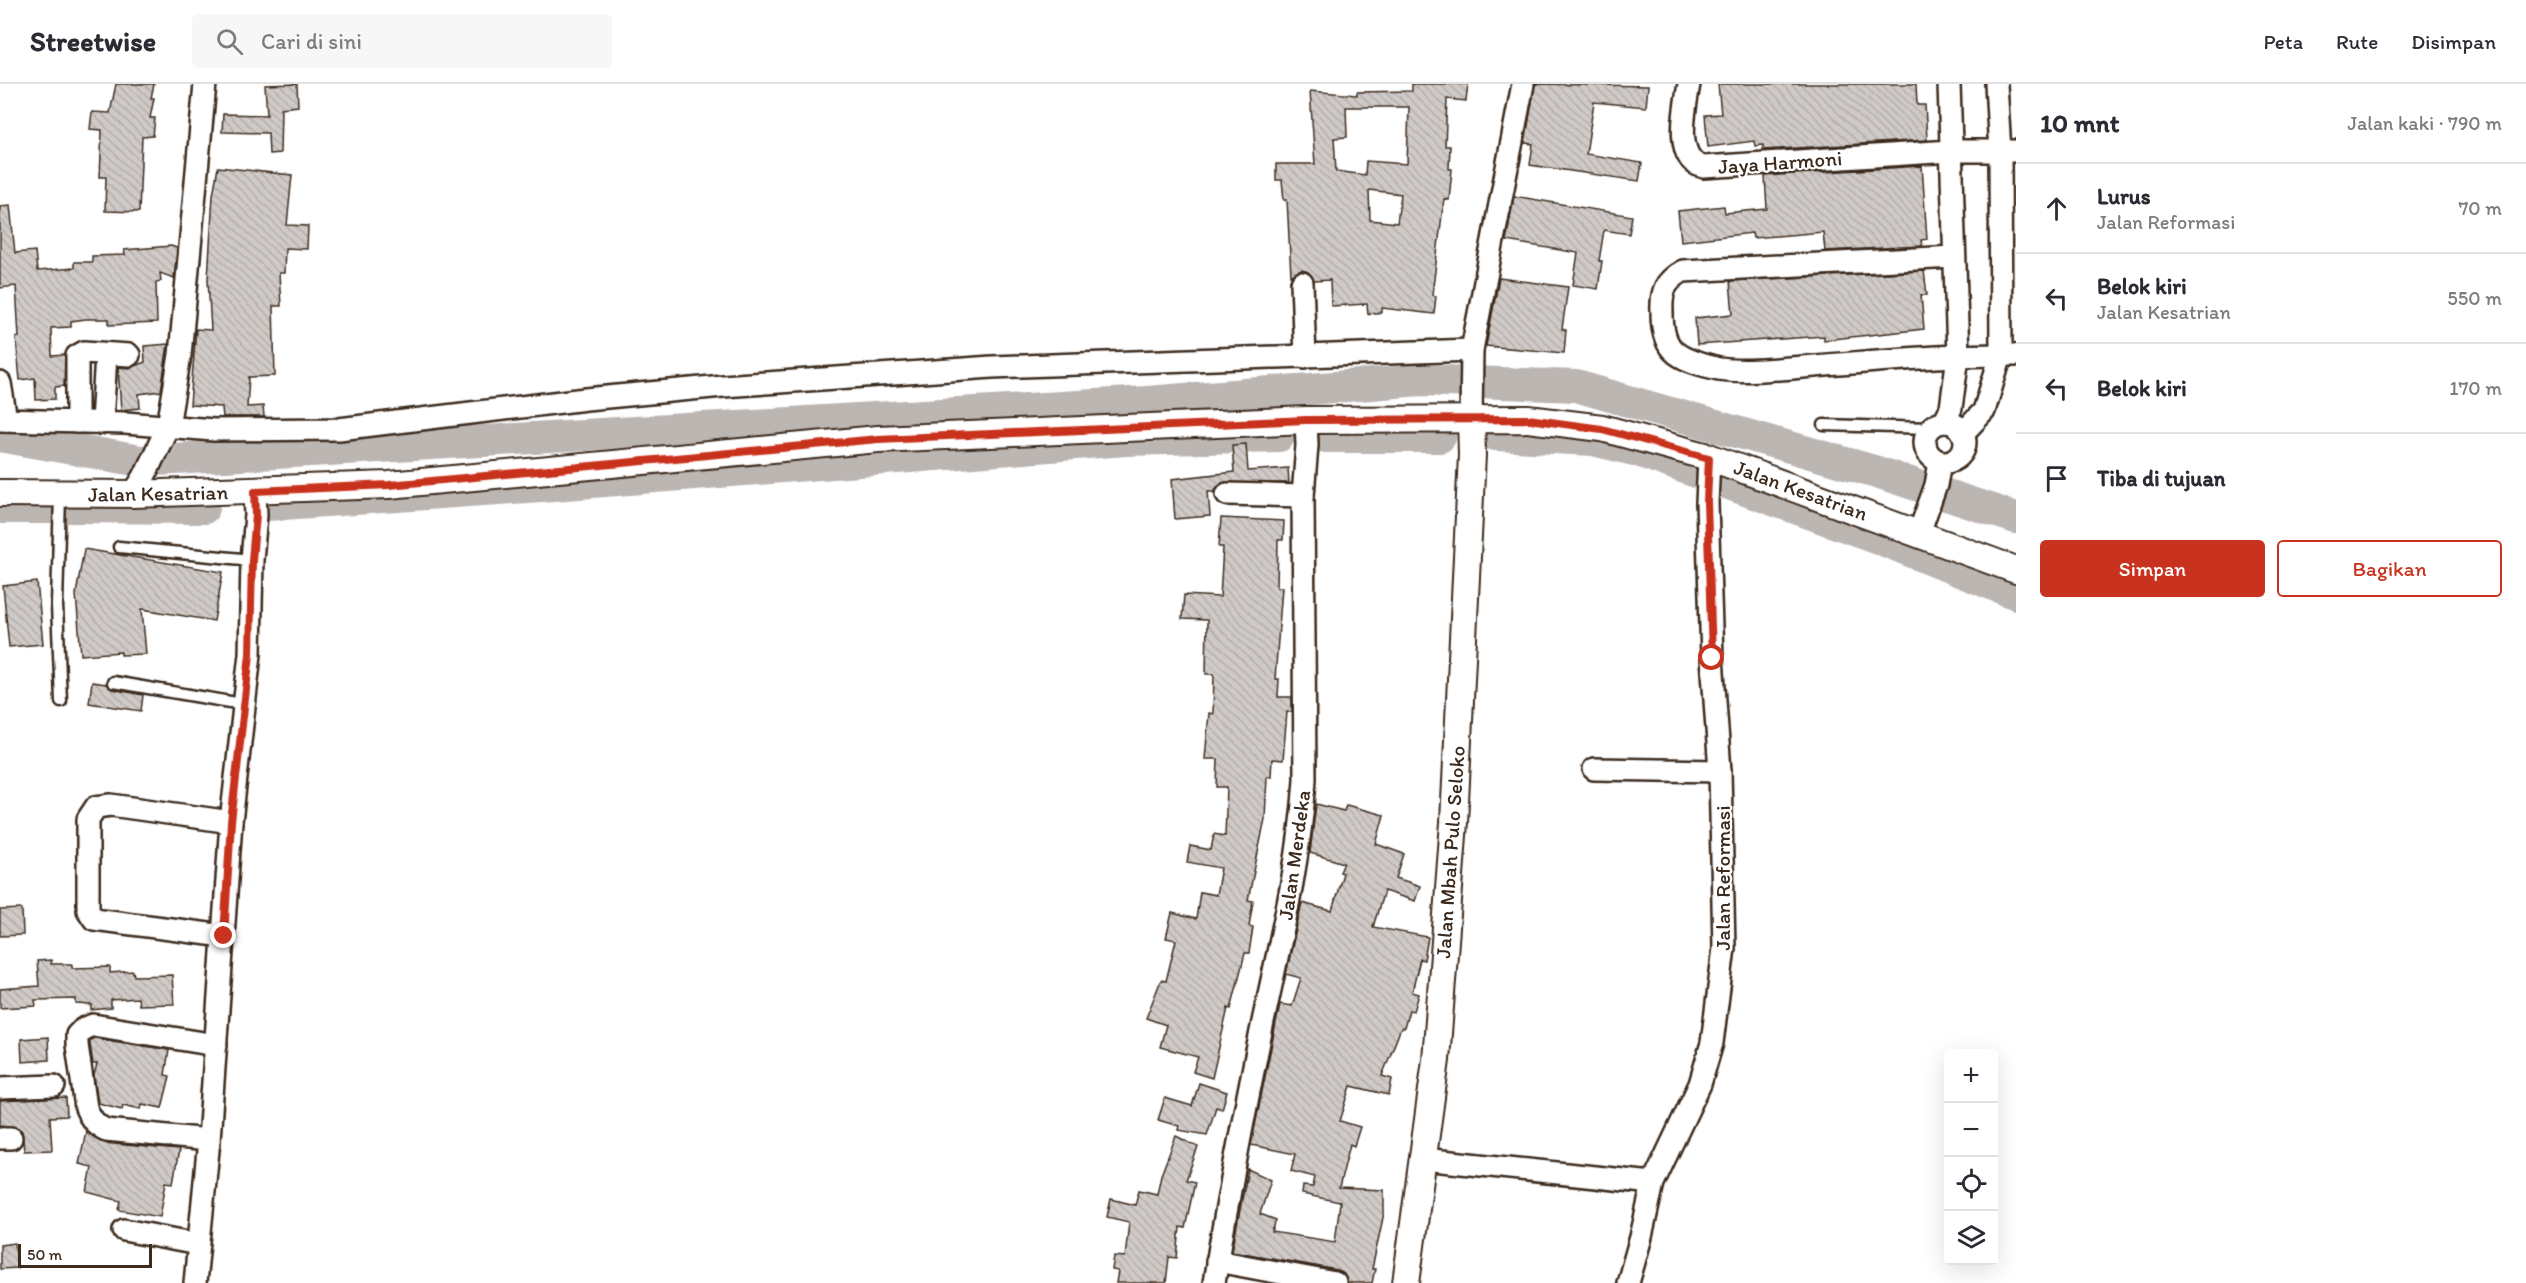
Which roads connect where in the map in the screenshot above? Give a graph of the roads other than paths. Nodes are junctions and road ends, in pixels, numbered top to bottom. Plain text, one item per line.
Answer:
1 (205, 84) edge
2 (1523, 84) edge
3 (1689, 84) edge
4 (1949, 84) edge
5 (1996, 84) edge
6 (1951, 151) junction
7 (2008, 152) edge
8 (2009, 254) edge
9 (1954, 257) junction
10 (1302, 282) dead end
11 (1304, 346) junction
12 (106, 354) junction
13 (129, 355) dead end
14 (2008, 355) edge
15 (1958, 356) junction
16 (1472, 358) junction
17 (0, 383) edge
18 (3, 420) edge
19 (77, 422) junction
20 (102, 423) junction
21 (1824, 425) dead end
22 (1937, 425) junction
23 (1472, 427) junction
24 (166, 430) junction
25 (1306, 432) junction
26 (1964, 432) junction
27 (1940, 462) junction
28 (1709, 464) junction
29 (139, 485) junction
30 (0, 494) edge
31 (1227, 494) dead end
32 (60, 495) junction
33 (1303, 496) junction
34 (255, 503) junction
35 (1922, 527) junction
36 (119, 547) dead end
37 (252, 560) junction
38 (2016, 570) edge
39 (113, 682) dead end
40 (61, 701) dead end
41 (243, 704) junction
42 (1594, 769) dead end
43 (1720, 771) junction
44 (231, 822) junction
45 (224, 936) junction
46 (216, 1045) junction
47 (54, 1086) dead end
48 (0, 1088) edge
49 (209, 1140) junction
50 (1423, 1159) junction
51 (1653, 1183) junction
52 (124, 1230) dead end
53 (198, 1244) junction
54 (1217, 1262) junction
55 (195, 1283) edge
56 (1214, 1283) edge
57 (1335, 1283) edge
58 (1406, 1283) edge
59 (1628, 1283) edge

1 - 24 street
2 - 16 street
3 - 6 street, Jaya Harmoni
4 - 6 street
5 - 7 street
6 - 7 street
6 - 9 street
7 - 8 street
8 - 14 street
9 - 15 street
9 - 15 street
10 - 11 street
11 - 16 street
11 - 24 street
12 - 13 street
12 - 19 street
12 - 20 street
14 - 15 street
14 - 26 street
15 - 22 street
16 - 23 street
17 - 18 street
18 - 19 street
19 - 20 street
20 - 24 street
21 - 22 lane
22 - 26 street
22 - 27 street
23 - 25 street, Jalan Kesatrian
23 - 28 street, Jalan Kesatrian
23 - 50 street, Jalan Mbah Pulo Seloko
24 - 29 street
25 - 33 street, Jalan Merdeka
25 - 34 street, Jalan Kesatrian
26 - 27 street
27 - 35 street
28 - 35 street, Jalan Kesatrian
28 - 43 street, Jalan Reformasi
29 - 32 street, Jalan Kesatrian
29 - 34 street, Jalan Kesatrian
30 - 32 street, Jalan Kesatrian
31 - 33 street
32 - 40 lane
33 - 54 street, Jalan Merdeka
34 - 37 street
35 - 38 street, Jalan Kesatrian
36 - 37 lane
37 - 41 street
39 - 41 lane
41 - 44 street
42 - 43 street
43 - 51 street, Jalan Reformasi
44 - 45 street
44 - 45 street
45 - 46 street
46 - 49 street
46 - 49 street
47 - 48 street
49 - 53 street
50 - 51 street
50 - 58 street, Jalan Mbah Pulo Seloko
51 - 59 street, Jalan Reformasi
52 - 53 street
53 - 55 street
54 - 56 street, Jalan Merdeka
54 - 57 street

